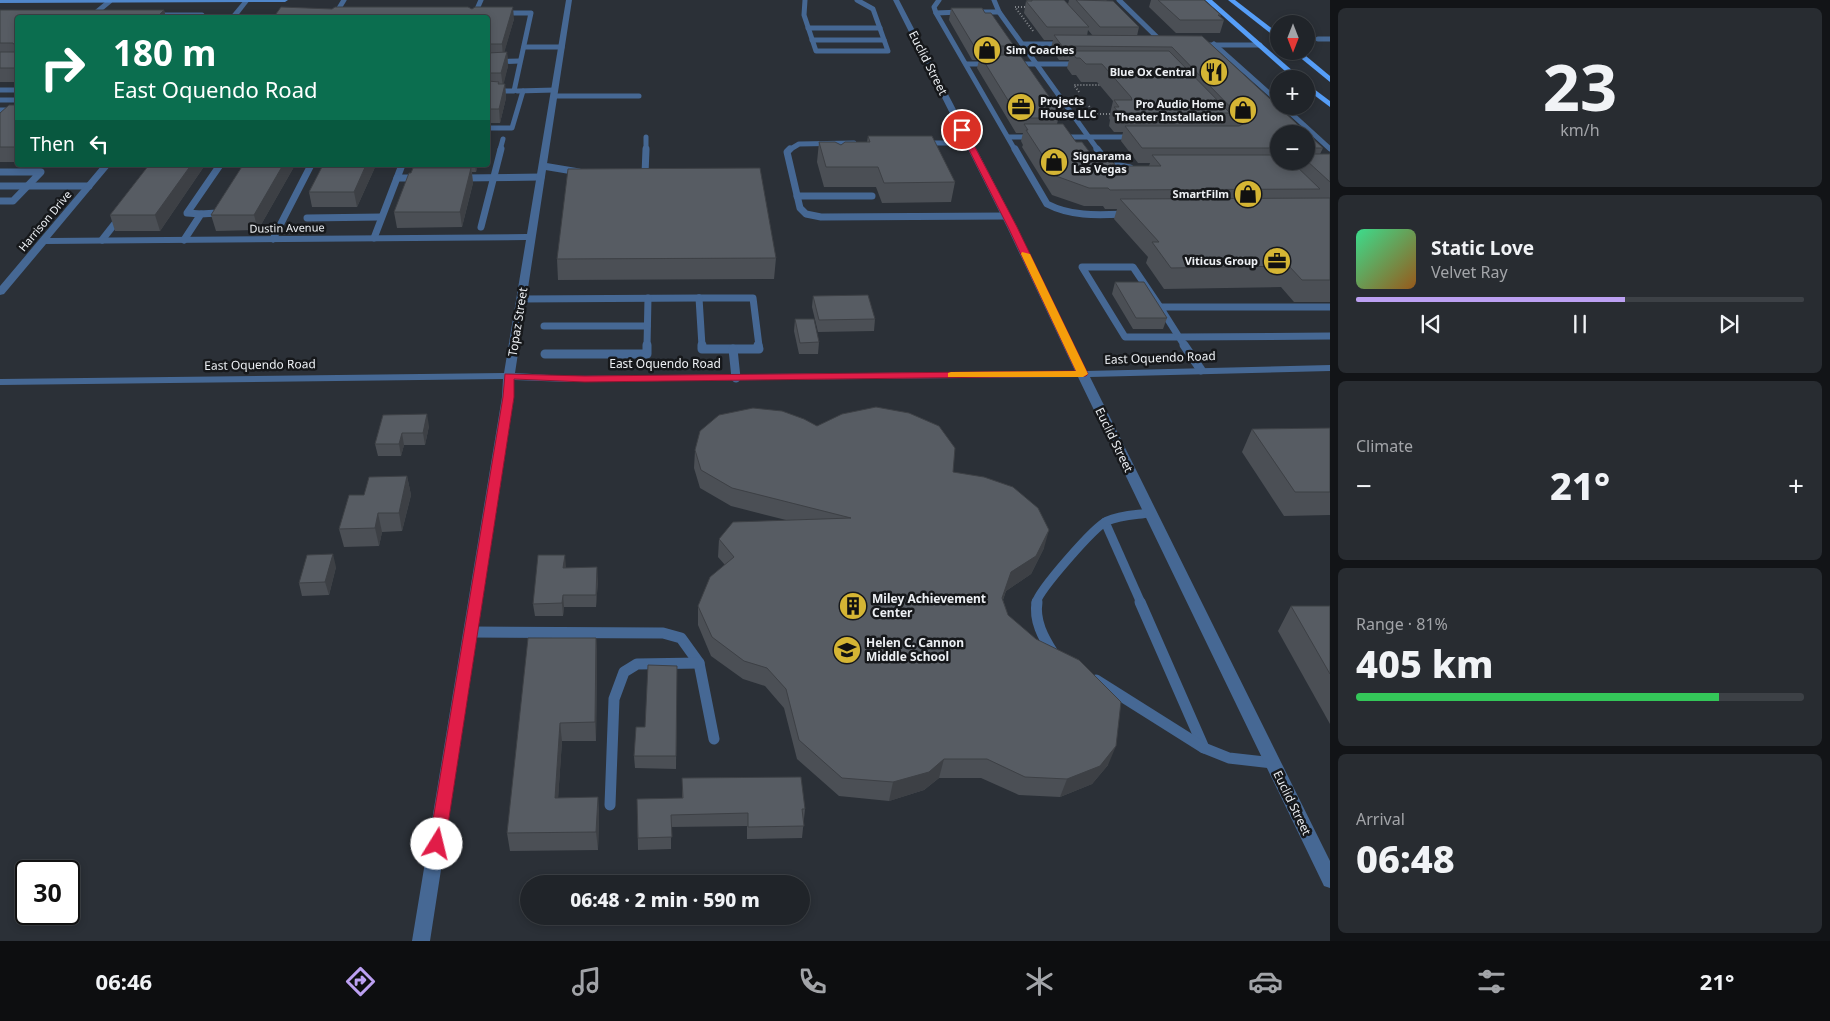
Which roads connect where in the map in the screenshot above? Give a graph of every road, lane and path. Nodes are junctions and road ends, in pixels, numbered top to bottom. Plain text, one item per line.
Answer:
1 (90, 0) edge
2 (247, 0) edge
3 (286, 0) edge
4 (344, 0) edge
5 (481, 0) edge
6 (569, 0) edge
7 (805, 0) edge
8 (856, 0) edge
9 (896, 0) edge
10 (939, 0) edge
11 (994, 0) edge
12 (1119, 0) edge
13 (1208, 0) edge
14 (1231, 0) edge
15 (110, 1) edge
16 (0, 2) edge
17 (1029, 7) edge
18 (999, 12) junction
19 (465, 13) edge
20 (484, 13) edge
21 (494, 13) edge
22 (936, 13) junction
23 (326, 14) edge
24 (345, 14) edge
25 (94, 15) edge
26 (152, 15) edge
27 (202, 15) edge
28 (234, 15) edge
29 (330, 15) edge
30 (335, 15) edge
31 (340, 15) edge
32 (474, 15) edge
33 (808, 28) junction
34 (880, 28) junction
35 (1270, 31) edge
36 (812, 40) junction
37 (884, 40) junction
38 (1210, 40) junction
39 (1253, 40) junction
40 (1318, 40) dead end
41 (1330, 40) edge
42 (1022, 44) junction
43 (1042, 44) junction
44 (1069, 44) edge
45 (1154, 44) edge
46 (1164, 44) junction
47 (1172, 44) edge
48 (1260, 45) junction
49 (1216, 46) junction
50 (524, 47) junction
51 (562, 47) junction
52 (1306, 60) edge
53 (520, 61) junction
54 (490, 62) edge
55 (966, 64) junction
56 (992, 64) edge
57 (1010, 64) edge
58 (1036, 64) junction
59 (1087, 64) edge
60 (1289, 70) edge
61 (1330, 80) edge
62 (1111, 85) edge
63 (0, 90) edge
64 (15, 90) edge
65 (490, 91) edge
66 (514, 91) junction
67 (523, 91) junction
68 (1079, 92) dead end
69 (1315, 92) edge
70 (554, 93) junction
71 (1270, 94) edge
72 (639, 96) dead end
73 (0, 100) edge
74 (15, 100) edge
75 (1330, 105) edge
76 (1089, 106) dead end
77 (0, 110) edge
78 (15, 110) edge
79 (1114, 114) dead end
80 (1293, 115) edge
81 (490, 128) edge
82 (646, 137) dead end
83 (1008, 137) junction
84 (1038, 137) edge
85 (1058, 137) edge
86 (1089, 137) junction
87 (1137, 137) edge
88 (503, 139) dead end
89 (863, 143) edge
90 (921, 143) edge
91 (969, 143) junction
92 (834, 144) junction
93 (1330, 149) edge
94 (836, 151) edge
95 (105, 167) edge
96 (219, 167) edge
97 (310, 167) edge
98 (401, 167) edge
99 (1138, 168) edge
100 (0, 172) edge
101 (542, 172) junction
102 (585, 173) edge
103 (636, 174) edge
104 (397, 178) junction
105 (426, 178) edge
106 (454, 178) edge
107 (493, 178) junction
108 (0, 186) edge
109 (26, 186) junction
110 (89, 186) junction
111 (797, 196) junction
112 (872, 196) dead end
113 (227, 197) edge
114 (0, 201) edge
115 (125, 210) edge
116 (201, 214) junction
117 (1131, 214) edge
118 (1006, 216) junction
119 (381, 217) junction
120 (307, 218) dead end
121 (481, 227) dead end
122 (531, 237) junction
123 (374, 238) junction
124 (273, 239) junction
125 (102, 240) junction
126 (184, 240) junction
127 (42, 241) junction
128 (0, 292) edge
129 (648, 298) junction
130 (699, 298) junction
131 (521, 299) junction
132 (1160, 307) junction
133 (1330, 307) edge
134 (544, 326) dead end
135 (647, 326) junction
136 (1330, 336) edge
137 (1179, 337) junction
138 (733, 349) junction
139 (545, 354) dead end
140 (1330, 368) edge
141 (1201, 370) junction
142 (1083, 374) junction
143 (509, 376) junction
144 (736, 378) junction
145 (0, 382) edge
146 (1149, 513) junction
147 (1105, 522) junction
148 (471, 632) junction
149 (1062, 660) edge
150 (699, 663) junction
151 (1087, 675) edge
152 (714, 739) dead end
153 (1204, 748) junction
154 (1273, 763) junction
155 (610, 805) dead end
156 (1330, 880) edge
157 (421, 941) edge

1 - 15 main road
1 - 16 main road
2 - 3 main road
2 - 15 main road
2 - 28 street
4 - 30 lane
5 - 32 lane
6 - 51 street, Topaz Street
7 - 33 lane
8 - 34 lane
9 - 91 street, Euclid Street
10 - 22 lane
11 - 18 lane
12 - 46 lane
13 - 39 main road
14 - 35 main road
15 - 25 lane
17 - 43 path
18 - 22 lane
18 - 42 lane
19 - 32 lane
20 - 32 lane
21 - 50 lane
22 - 55 lane
23 - 29 lane
24 - 31 lane
26 - 27 lane
33 - 34 lane
33 - 36 lane
34 - 37 lane
36 - 37 lane
36 - 37 lane
38 - 39 lane
38 - 49 lane
38 - 49 lane
39 - 48 main road
40 - 41 lane
42 - 43 lane
42 - 58 lane
43 - 44 lane
45 - 46 lane
46 - 47 lane
48 - 49 lane
48 - 60 main road
49 - 71 lane
50 - 51 lane
50 - 53 lane
51 - 70 street, Topaz Street
52 - 61 main road
53 - 54 lane
53 - 66 lane
55 - 56 lane
55 - 83 lane
57 - 58 lane
58 - 59 lane
58 - 86 lane
62 - 68 path
63 - 64 lane
65 - 66 lane
66 - 67 lane
67 - 70 lane
67 - 81 lane
69 - 75 main road
70 - 72 lane
70 - 101 street, Topaz Street
73 - 74 lane
76 - 79 path
77 - 78 lane
80 - 93 lane
82 - 103 lane
83 - 84 lane
83 - 117 lane
85 - 86 lane
86 - 87 lane
86 - 99 lane
88 - 107 lane
89 - 92 lane
90 - 91 lane
91 - 118 street, Euclid Street
92 - 94 lane
92 - 111 lane
95 - 110 street, Harrison Drive
96 - 116 lane
97 - 124 lane
98 - 104 lane
100 - 109 lane
101 - 102 lane
101 - 107 lane
101 - 122 street, Topaz Street
104 - 105 lane
104 - 119 lane
106 - 107 lane
107 - 121 lane
108 - 109 lane
109 - 110 lane
109 - 114 lane
110 - 127 street, Harrison Drive
111 - 112 lane
111 - 118 lane
113 - 116 lane
115 - 125 lane
116 - 126 lane
118 - 142 street, Euclid Street
119 - 120 lane
119 - 123 lane
122 - 123 street, Dustin Avenue
122 - 131 street, Topaz Street
123 - 124 street, Dustin Avenue
124 - 126 street, Dustin Avenue
125 - 126 street, Dustin Avenue
125 - 127 street, Dustin Avenue
127 - 128 street, Harrison Drive
129 - 130 lane
129 - 131 lane
129 - 135 lane
130 - 138 lane
130 - 138 lane
131 - 143 street, Topaz Street
132 - 133 lane
132 - 137 lane
132 - 137 lane
134 - 135 lane
135 - 139 lane
136 - 137 lane
137 - 141 lane
138 - 144 lane
140 - 141 street, East Oquendo Road
141 - 142 street, East Oquendo Road
142 - 144 street, East Oquendo Road
142 - 146 street, Euclid Street
143 - 144 street, East Oquendo Road
143 - 145 street, East Oquendo Road
143 - 148 street, Topaz Street
146 - 147 lane
146 - 154 street, Euclid Street
147 - 149 lane
147 - 153 lane
148 - 150 lane
148 - 157 street, Topaz Street
150 - 152 lane
150 - 155 lane
151 - 153 lane
153 - 154 lane
154 - 156 street, Euclid Street

